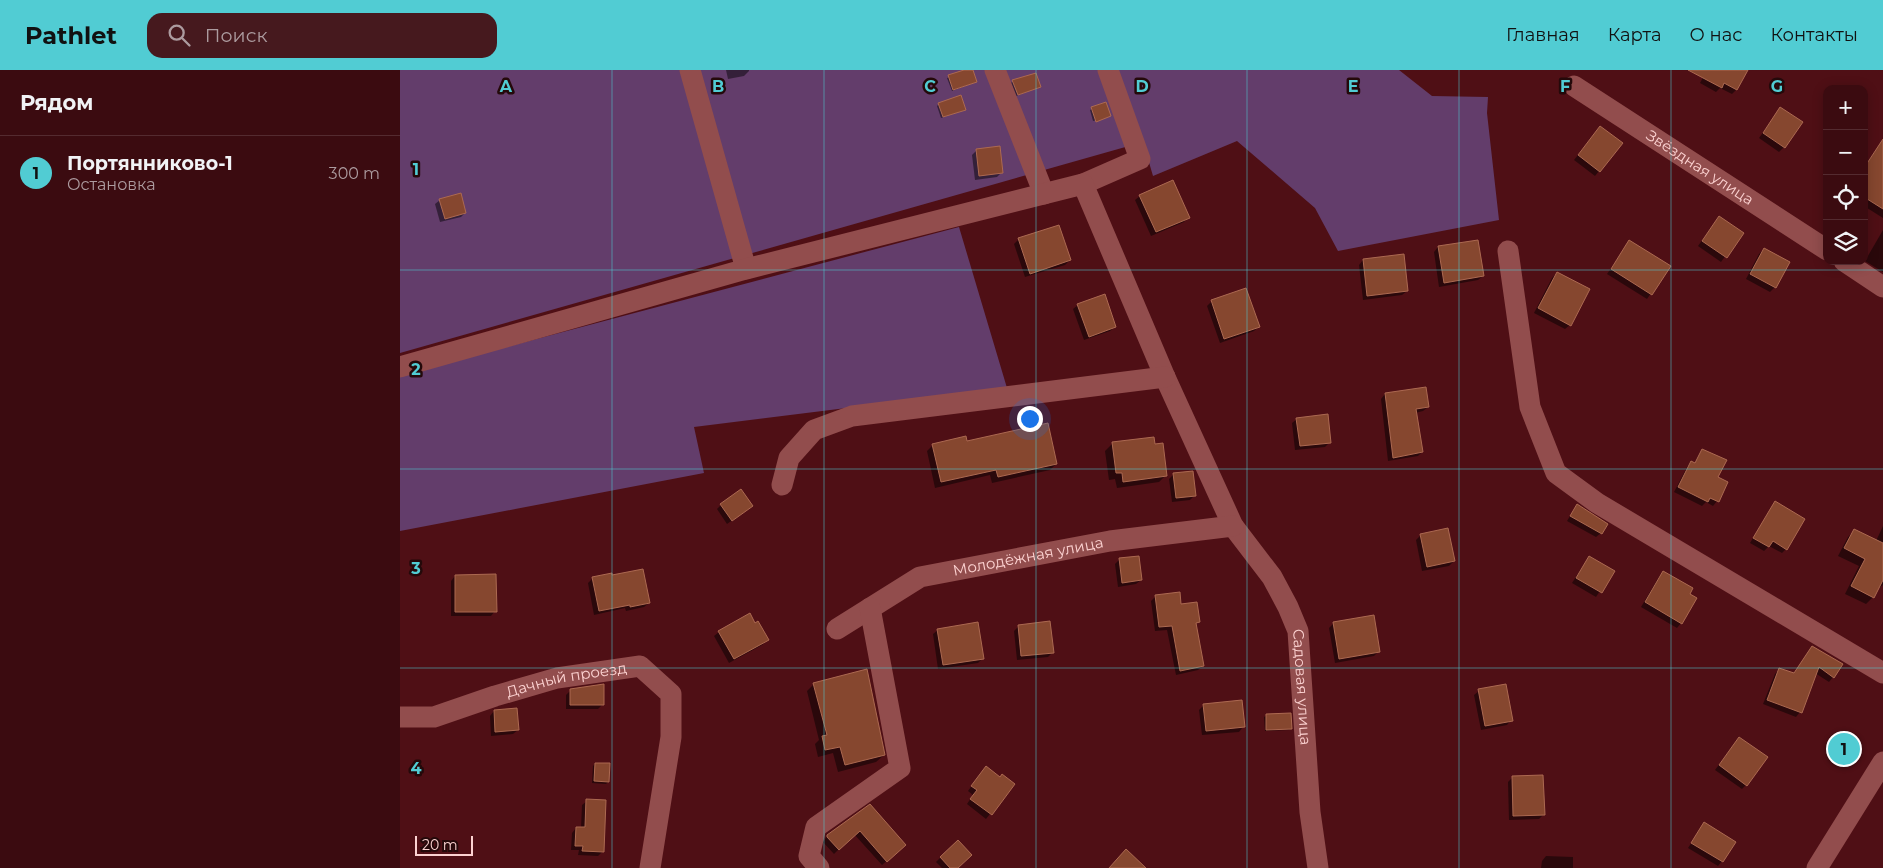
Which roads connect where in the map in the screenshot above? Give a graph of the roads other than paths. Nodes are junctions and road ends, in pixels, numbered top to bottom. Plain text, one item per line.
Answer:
1 (690, 70) edge
2 (995, 70) edge
3 (1108, 70) edge
4 (1574, 86) dead end
5 (1083, 184) junction
6 (1044, 194) junction
7 (1823, 247) edge
8 (1508, 251) dead end
9 (1850, 265) edge
10 (746, 269) junction
11 (1883, 287) edge
12 (400, 367) edge
13 (1165, 377) junction
14 (782, 485) dead end
15 (1233, 526) junction
16 (870, 608) junction
17 (837, 629) dead end
18 (1883, 673) edge
19 (400, 717) edge
20 (1883, 762) edge
21 (650, 868) edge
22 (820, 868) edge
23 (1318, 868) edge
24 (1817, 868) edge

1 - 10 street
2 - 6 street
3 - 5 street
4 - 7 street, Звёздная улица
5 - 6 street
5 - 13 street, Садовая улица
6 - 10 street
8 - 18 street
9 - 11 street
10 - 12 street
13 - 14 street
13 - 15 street, Садовая улица
15 - 16 street, Молодёжная улица
15 - 23 street, Садовая улица
16 - 17 street, Молодёжная улица
16 - 22 street
19 - 21 street, Дачный проезд
20 - 24 street

